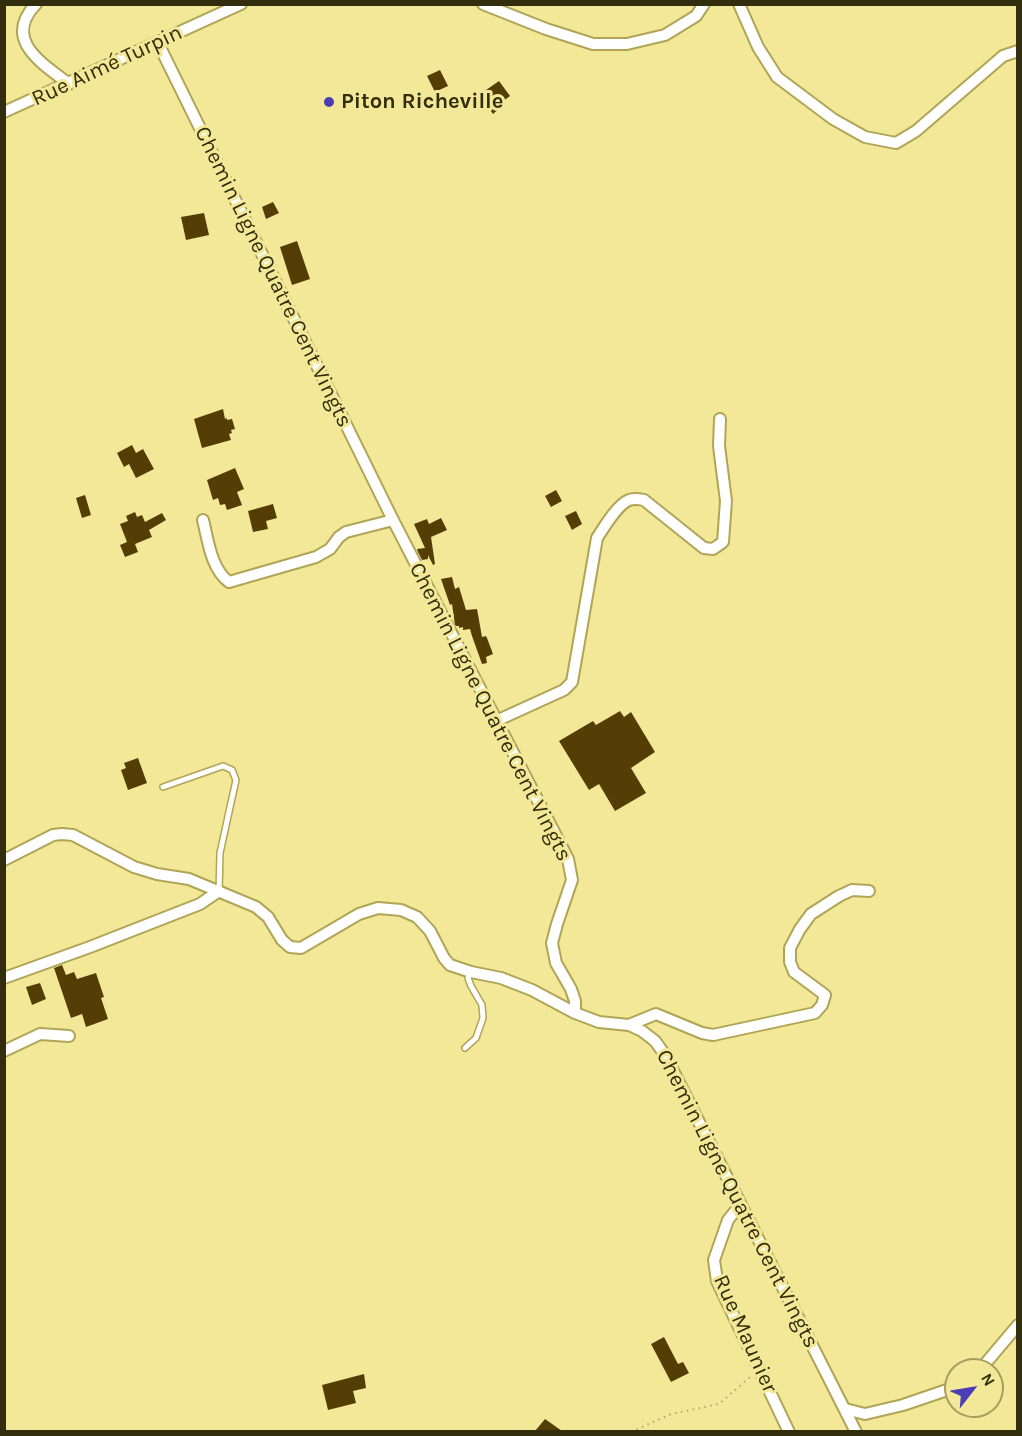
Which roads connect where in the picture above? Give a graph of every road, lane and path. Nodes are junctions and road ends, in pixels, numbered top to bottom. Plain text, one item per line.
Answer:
1 (36, 4) edge
2 (242, 4) edge
3 (483, 4) edge
4 (704, 4) edge
5 (739, 4) edge
6 (158, 43) junction
7 (1017, 51) edge
8 (69, 84) junction
9 (4, 112) edge
10 (720, 419) dead end
11 (203, 520) dead end
12 (393, 520) junction
13 (496, 721) junction
14 (163, 788) dead end
15 (4, 860) edge
16 (219, 891) junction
17 (869, 891) dead end
18 (471, 972) junction
19 (4, 978) edge
20 (575, 1013) junction
21 (629, 1025) junction
22 (69, 1036) dead end
23 (465, 1048) dead end
24 (4, 1051) edge
25 (740, 1205) junction
26 (1017, 1325) edge
27 (990, 1358) edge
28 (759, 1369) junction
29 (944, 1391) edge
30 (845, 1409) junction
31 (631, 1431) edge
32 (789, 1431) edge
33 (856, 1431) edge

1 - 8 street
2 - 6 street, Rue Aimé Turpin
3 - 4 street
5 - 7 street
6 - 8 street, Rue Aimé Turpin
6 - 12 street, Chemin Ligne Quatre Cent Vingts
8 - 9 street, Rue Aimé Turpin
10 - 13 street
11 - 12 street
12 - 13 street, Chemin Ligne Quatre Cent Vingts
13 - 20 street, Chemin Ligne Quatre Cent Vingts
14 - 16 lane
15 - 16 street
16 - 18 street
16 - 19 street
17 - 21 street
18 - 20 street
18 - 23 lane
20 - 21 street, Chemin Ligne Quatre Cent Vingts
21 - 25 street, Chemin Ligne Quatre Cent Vingts
22 - 24 street
25 - 28 street, Rue Maunier
25 - 30 street, Chemin Ligne Quatre Cent Vingts
26 - 27 street
28 - 31 path
28 - 32 street, Rue Maunier
29 - 30 street
30 - 33 street, Chemin Ligne Quatre Cent Vingts

